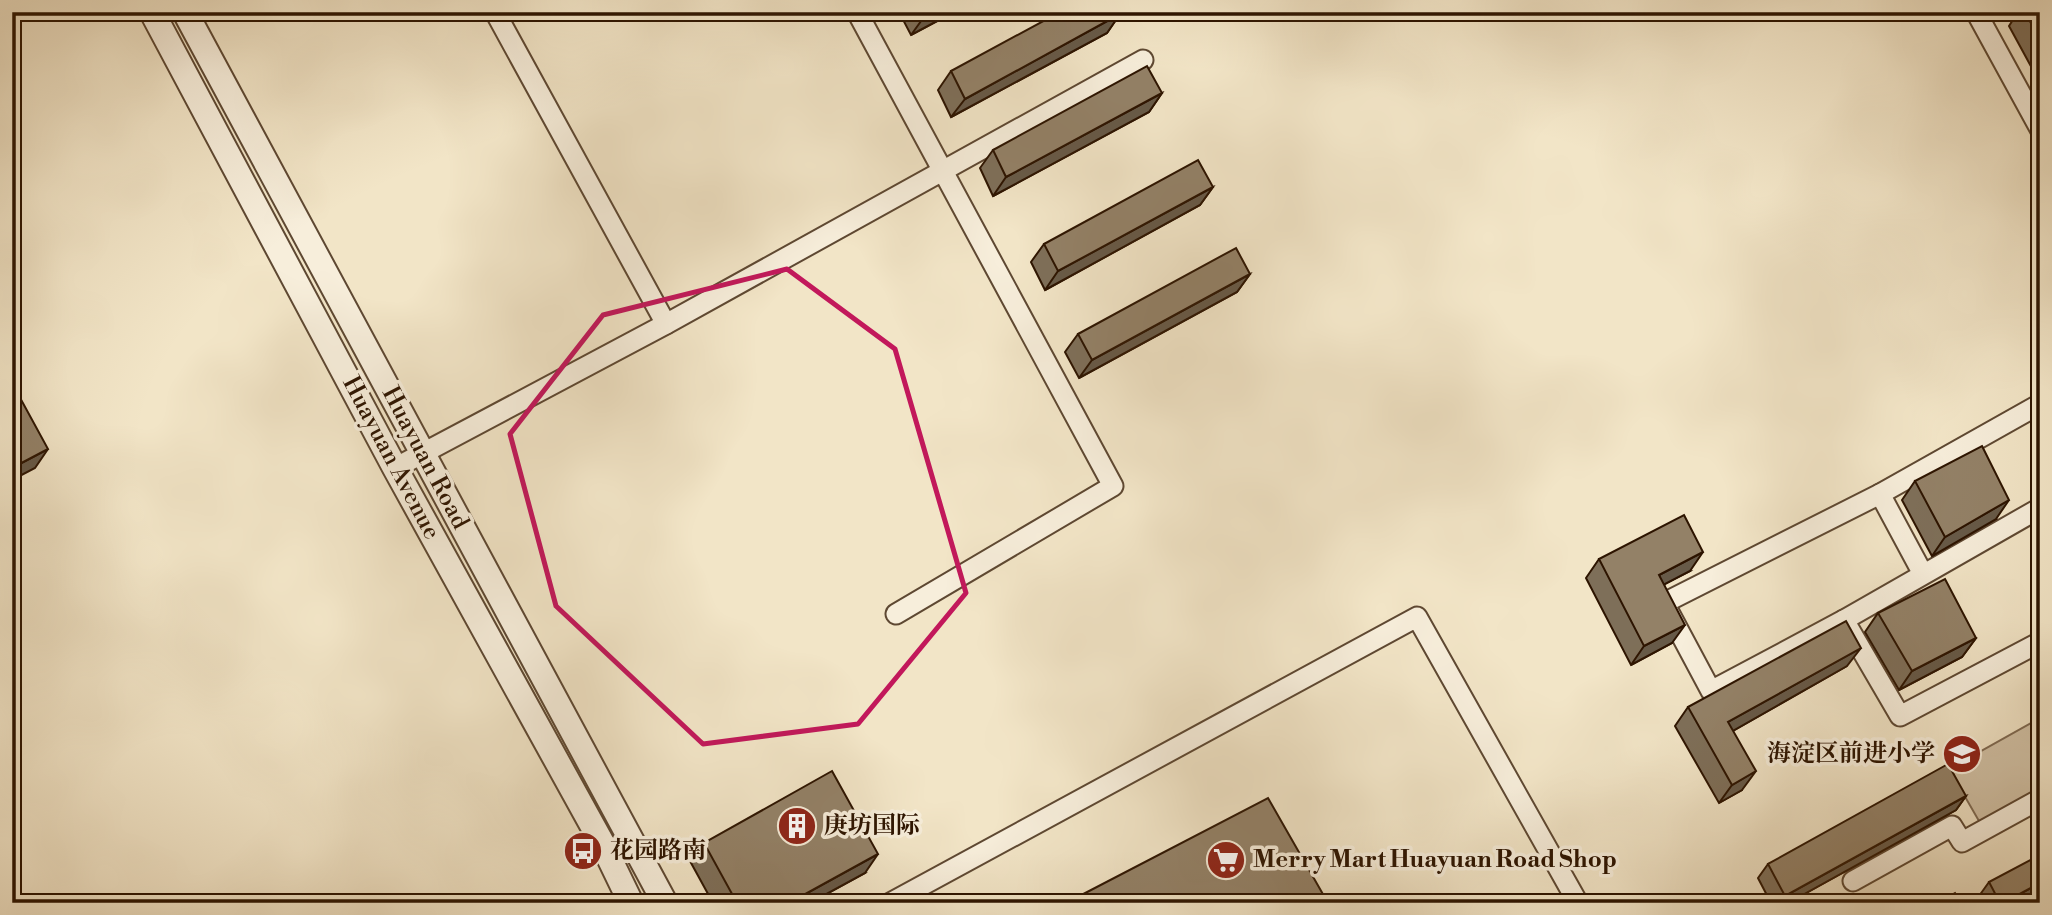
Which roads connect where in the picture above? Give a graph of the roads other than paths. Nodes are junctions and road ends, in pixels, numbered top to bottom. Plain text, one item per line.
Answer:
1 (152, 12) edge
2 (185, 12) edge
3 (495, 12) edge
4 (857, 12) edge
5 (1976, 12) edge
6 (1143, 60) dead end
7 (2040, 130) edge
8 (943, 171) junction
9 (346, 311) junction
10 (666, 324) junction
11 (320, 326) junction
12 (2040, 404) edge
13 (423, 453) junction
14 (395, 468) junction
15 (1880, 494) junction
16 (2040, 508) edge
17 (1923, 574) junction
18 (896, 614) dead end
19 (1844, 620) junction
20 (2040, 642) edge
21 (2040, 799) edge
22 (1853, 881) dead end
23 (631, 903) edge
24 (665, 903) edge
25 (890, 903) edge
26 (1578, 903) edge

1 - 11 street, Huayuan Avenue
2 - 9 street, Huayuan Road
3 - 10 street
4 - 8 street
5 - 7 street
6 - 8 street
8 - 10 street
8 - 18 street
9 - 11 street
9 - 13 street, Huayuan Road
10 - 13 street
11 - 14 street, Huayuan Avenue
12 - 15 street
13 - 14 street
13 - 24 street, Huayuan Road
14 - 23 street, Huayuan Avenue
15 - 17 street
15 - 19 street
16 - 17 street
17 - 19 street
19 - 20 street
21 - 22 street
25 - 26 street

